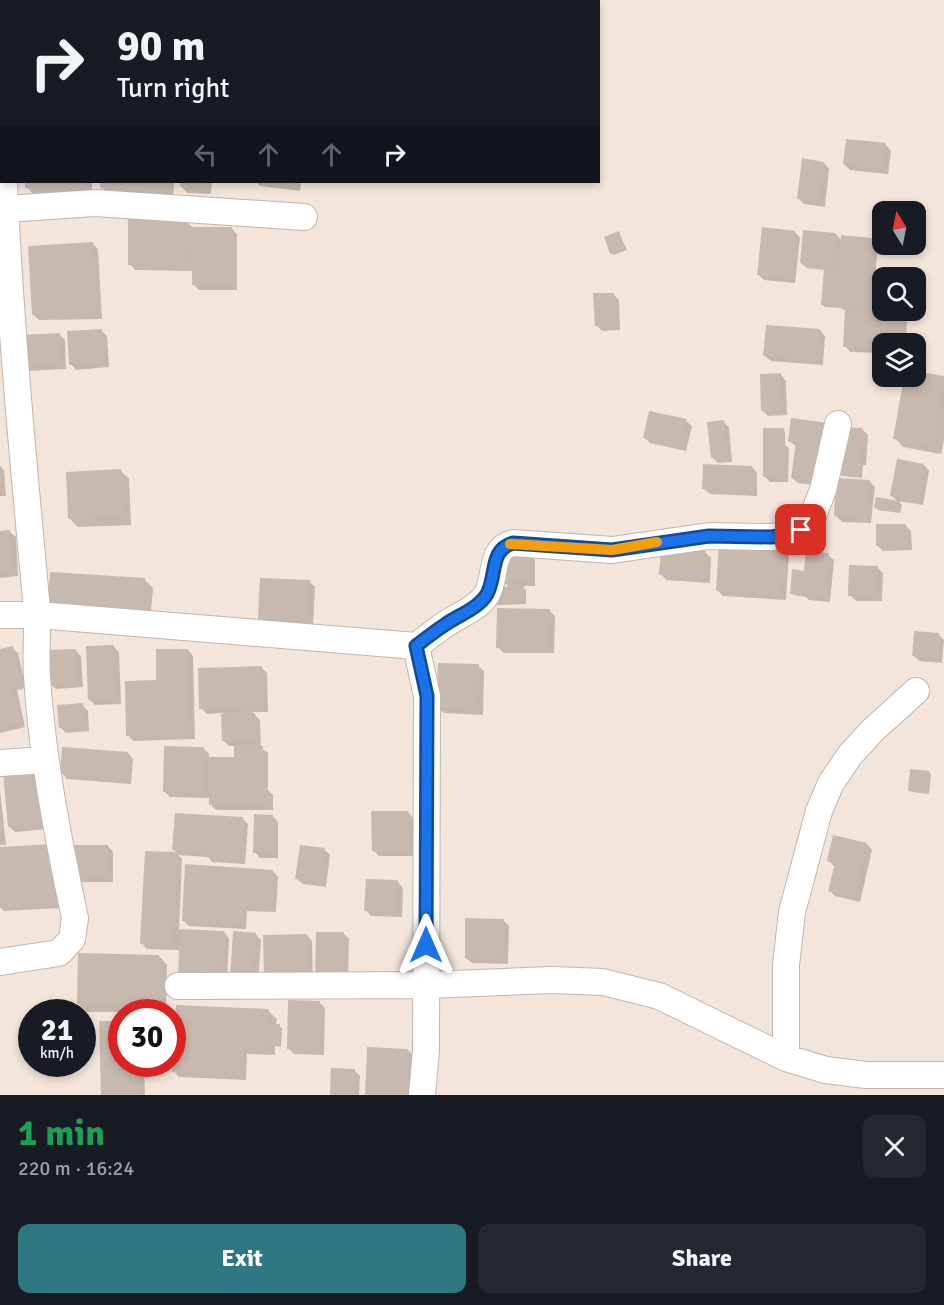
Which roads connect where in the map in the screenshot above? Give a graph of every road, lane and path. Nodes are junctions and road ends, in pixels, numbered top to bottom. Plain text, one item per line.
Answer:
1 (4, 183) edge
2 (5, 209) junction
3 (304, 217) dead end
4 (838, 424) dead end
5 (0, 615) edge
6 (38, 615) junction
7 (416, 646) junction
8 (916, 691) dead end
9 (45, 760) junction
10 (0, 763) edge
11 (0, 962) edge
12 (427, 985) junction
13 (178, 986) dead end
14 (786, 1058) junction
15 (944, 1075) edge
16 (422, 1095) edge

1 - 2 street
2 - 3 street
2 - 6 street
4 - 7 street
5 - 6 street
6 - 7 street
6 - 9 street
7 - 12 street
8 - 14 street
9 - 10 street
9 - 11 street
12 - 13 street
12 - 14 street
12 - 16 street
14 - 15 street

